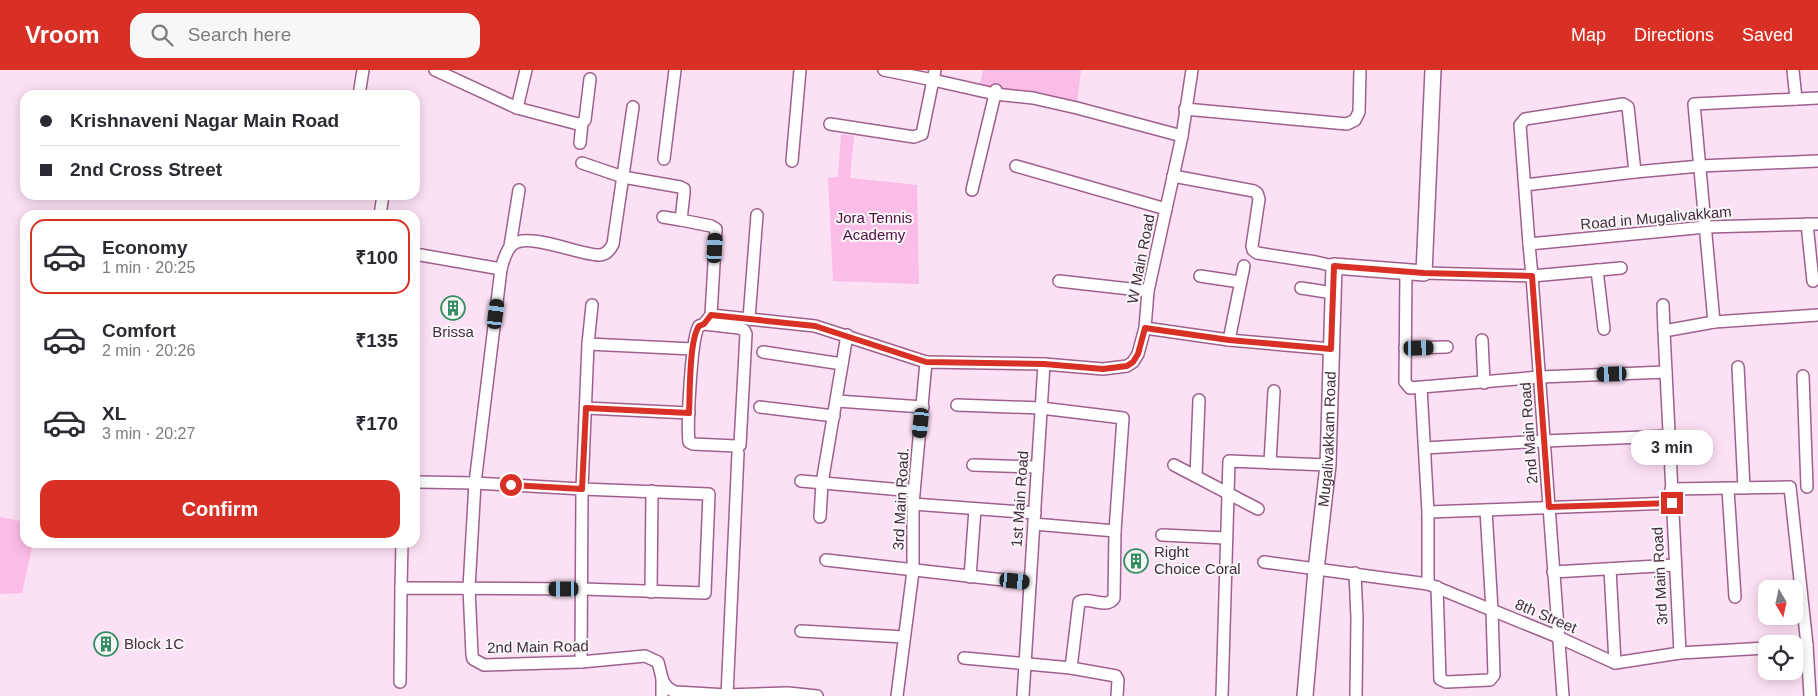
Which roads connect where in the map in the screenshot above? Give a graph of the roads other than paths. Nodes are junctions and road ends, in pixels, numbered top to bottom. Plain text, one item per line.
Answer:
1 (363, 70) edge
2 (435, 70) edge
3 (526, 70) edge
4 (674, 70) edge
5 (800, 70) edge
6 (884, 70) edge
7 (1192, 70) edge
8 (1360, 70) edge
9 (1433, 70) edge
10 (1793, 70) edge
11 (934, 75) edge
12 (590, 79) dead end
13 (360, 90) edge
14 (996, 92) junction
15 (1796, 98) junction
16 (1818, 98) edge
17 (633, 107) dead end
18 (517, 108) junction
19 (1185, 109) junction
20 (582, 123) junction
21 (830, 124) dead end
22 (1182, 136) junction
23 (580, 143) dead end
24 (664, 159) dead end
25 (792, 161) dead end
26 (1818, 161) edge
27 (582, 163) dead end
28 (1016, 166) dead end
29 (1700, 166) junction
30 (1635, 172) junction
31 (1174, 176) junction
32 (622, 177) junction
33 (1525, 185) junction
34 (519, 190) dead end
35 (972, 190) dead end
36 (1166, 209) junction
37 (757, 215) dead end
38 (664, 217) dead end
39 (681, 220) junction
40 (1813, 224) edge
41 (1706, 227) junction
42 (1529, 244) junction
43 (510, 246) junction
44 (420, 255) edge
45 (1244, 266) dead end
46 (1334, 266) junction
47 (1621, 268) dead end
48 (500, 269) junction
49 (1597, 270) junction
50 (1406, 271) junction
51 (1424, 273) junction
52 (1200, 276) dead end
53 (1532, 276) junction
54 (1813, 280) dead end
55 (1059, 281) dead end
56 (1240, 282) junction
57 (1302, 288) dead end
58 (1148, 291) junction
59 (1333, 293) junction
60 (592, 305) dead end
61 (1663, 305) dead end
62 (1818, 316) edge
63 (749, 319) junction
64 (708, 320) junction
65 (1714, 322) junction
66 (1145, 328) junction
67 (1604, 329) dead end
68 (1664, 331) junction
69 (847, 335) junction
70 (1229, 340) junction
71 (1482, 340) dead end
72 (588, 344) junction
73 (1405, 348) junction
74 (1447, 348) dead end
75 (693, 349) junction
76 (1331, 349) junction
77 (763, 352) dead end
78 (926, 362) junction
79 (842, 364) junction
80 (1044, 364) junction
81 (1738, 367) dead end
82 (1666, 372) junction
83 (1803, 376) dead end
84 (1540, 378) junction
85 (1484, 383) junction
86 (1422, 388) junction
87 (1274, 391) dead end
88 (837, 400) junction
89 (1199, 400) dead end
90 (957, 405) dead end
91 (760, 407) dead end
92 (923, 407) junction
93 (586, 408) junction
94 (1041, 408) junction
95 (689, 413) junction
96 (834, 416) junction
97 (1668, 436) junction
98 (1544, 441) junction
99 (1425, 448) junction
100 (738, 453) dead end
101 (1270, 463) junction
102 (973, 464) dead end
103 (1174, 465) dead end
104 (1328, 465) junction
105 (1038, 467) junction
106 (1196, 476) junction
107 (801, 481) dead end
108 (420, 482) edge
109 (475, 483) junction
110 (822, 483) junction
111 (1790, 487) junction
112 (1813, 487) edge
113 (1744, 488) junction
114 (582, 489) junction
115 (1671, 489) junction
116 (1728, 489) junction
117 (652, 491) junction
118 (914, 491) junction
119 (1228, 493) junction
120 (1672, 503) junction
121 (913, 504) junction
122 (1549, 507) junction
123 (975, 509) junction
124 (1258, 509) dead end
125 (1486, 510) junction
126 (1428, 512) junction
127 (820, 517) dead end
128 (1034, 518) junction
129 (1115, 530) junction
130 (1162, 535) dead end
131 (1226, 538) junction
132 (402, 548) edge
133 (826, 560) dead end
134 (1264, 562) dead end
135 (1675, 565) junction
136 (1610, 569) junction
137 (1316, 570) junction
138 (913, 571) junction
139 (1553, 572) junction
140 (1355, 573) junction
141 (970, 577) junction
142 (1030, 583) junction
143 (1432, 586) junction
144 (401, 588) junction
145 (469, 588) junction
146 (582, 589) junction
147 (651, 592) junction
148 (1735, 597) dead end
149 (1492, 610) junction
150 (801, 631) dead end
151 (1558, 636) junction
152 (904, 637) junction
153 (1803, 645) edge
154 (1807, 645) junction
155 (1758, 648) edge
156 (1680, 653) junction
157 (964, 658) dead end
158 (581, 662) junction
159 (1615, 663) junction
160 (1025, 664) junction
161 (1071, 668) junction
162 (662, 678) junction
163 (1814, 680) edge
164 (400, 682) dead end
165 (788, 694) edge
166 (727, 695) edge
167 (662, 696) edge
168 (816, 696) edge
169 (896, 696) edge
170 (1023, 696) edge
171 (1117, 696) edge
172 (1222, 696) edge
173 (1305, 696) edge
174 (1356, 696) edge
175 (1563, 696) edge
176 (1810, 696) edge

1 - 13 street
2 - 18 street
3 - 18 street
4 - 24 street
5 - 25 street
6 - 11 street
7 - 19 street, W Main Road
8 - 19 street
9 - 51 street
10 - 15 street
11 - 14 street
11 - 21 street
12 - 20 street
14 - 22 street
14 - 35 street
15 - 16 street
15 - 29 street
17 - 32 street
18 - 20 street
19 - 22 street, W Main Road
20 - 23 street
22 - 31 street, W Main Road
26 - 29 street
27 - 32 street
28 - 36 street
29 - 30 street
29 - 41 street
30 - 33 street
30 - 33 street
31 - 36 street, W Main Road
31 - 46 street
32 - 39 street
32 - 43 street
33 - 42 street
34 - 43 street
36 - 58 street, W Main Road
37 - 63 street
38 - 39 street
39 - 64 street
40 - 41 street, Road in Mugalivakkam
40 - 54 street
41 - 42 street, Road in Mugalivakkam
41 - 65 street
42 - 53 street
43 - 48 street
44 - 48 street
45 - 56 street
46 - 50 street
46 - 59 street, Mugalivakkam Road
47 - 49 street
48 - 109 street
49 - 53 street
49 - 67 street
50 - 51 street
50 - 73 street
51 - 53 street
52 - 56 street
53 - 84 street, 2nd Main Road
55 - 58 street
56 - 70 street
57 - 59 street
58 - 66 street, W Main Road
59 - 76 street, Mugalivakkam Road
60 - 72 street
61 - 68 street, 3rd Main Road
62 - 65 street
63 - 64 street
63 - 69 street
64 - 75 street
64 - 95 street
65 - 68 street
66 - 70 street
66 - 80 street, W Main Road
68 - 82 street, 3rd Main Road
69 - 78 street
69 - 79 street
70 - 76 street
71 - 85 street
72 - 75 street
72 - 93 street
73 - 74 street
73 - 86 street
75 - 95 street
76 - 104 street, Mugalivakkam Road
77 - 79 street
78 - 80 street
78 - 92 street, 3rd Main Road.
79 - 88 street
80 - 94 street, 1st Main Road
81 - 113 street
82 - 84 street
82 - 97 street, 3rd Main Road
83 - 112 street
84 - 85 street
84 - 98 street, 2nd Main Road
85 - 86 street
86 - 99 street
87 - 101 street
88 - 92 street
88 - 96 street
89 - 106 street
90 - 94 street
91 - 96 street
92 - 118 street, 3rd Main Road.
93 - 95 street
93 - 114 street
94 - 105 street, 1st Main Road
94 - 129 street
96 - 110 street
97 - 98 street
97 - 115 street, 3rd Main Road
98 - 99 street
98 - 122 street, 2nd Main Road
99 - 126 street
100 - 166 street
101 - 104 street
101 - 119 street
102 - 105 street
103 - 106 street
104 - 137 street, Mugalivakkam Road
105 - 128 street, 1st Main Road
106 - 119 street
107 - 110 street
108 - 109 street
109 - 114 street
109 - 145 street
110 - 118 street
110 - 127 street
111 - 112 street
111 - 113 street
111 - 154 street
113 - 116 street
114 - 117 street
114 - 146 street
115 - 116 street
115 - 120 street, 3rd Main Road
116 - 148 street
117 - 147 street
117 - 147 street
118 - 121 street, 3rd Main Road.
119 - 124 street
119 - 131 street
120 - 122 street
120 - 135 street, 3rd Main Road
121 - 123 street
121 - 138 street, 3rd Main Road.
122 - 125 street
122 - 139 street, 2nd Main Road
123 - 128 street
123 - 141 street
125 - 126 street
125 - 149 street
126 - 143 street
128 - 129 street
128 - 142 street, 1st Main Road
129 - 161 street
130 - 131 street
131 - 172 street
132 - 144 street
133 - 138 street
134 - 137 street, 8th Street
135 - 136 street
135 - 156 street, 3rd Main Road
136 - 139 street
136 - 159 street
137 - 140 street, 8th Street
137 - 173 street, Mugalivakkam Road
138 - 141 street
138 - 152 street, 3rd Main Road.
139 - 151 street, 2nd Main Road
140 - 143 street, 8th Street
140 - 174 street
141 - 142 street
142 - 160 street, 1st Main Road
143 - 149 street, 8th Street
143 - 149 street
144 - 145 street
144 - 164 street
145 - 146 street
145 - 158 street, 2nd Main Road
146 - 147 street
146 - 158 street
149 - 151 street, 8th Street
150 - 152 street
151 - 159 street, 8th Street
151 - 175 street, 2nd Main Road
152 - 169 street, 3rd Main Road.
153 - 154 street
154 - 163 street
155 - 156 street
156 - 159 street
157 - 160 street
158 - 162 street, 2nd Main Road
160 - 161 street
160 - 170 street, 1st Main Road
161 - 171 street
162 - 166 street
162 - 167 street
163 - 176 street
165 - 166 street
165 - 168 street

